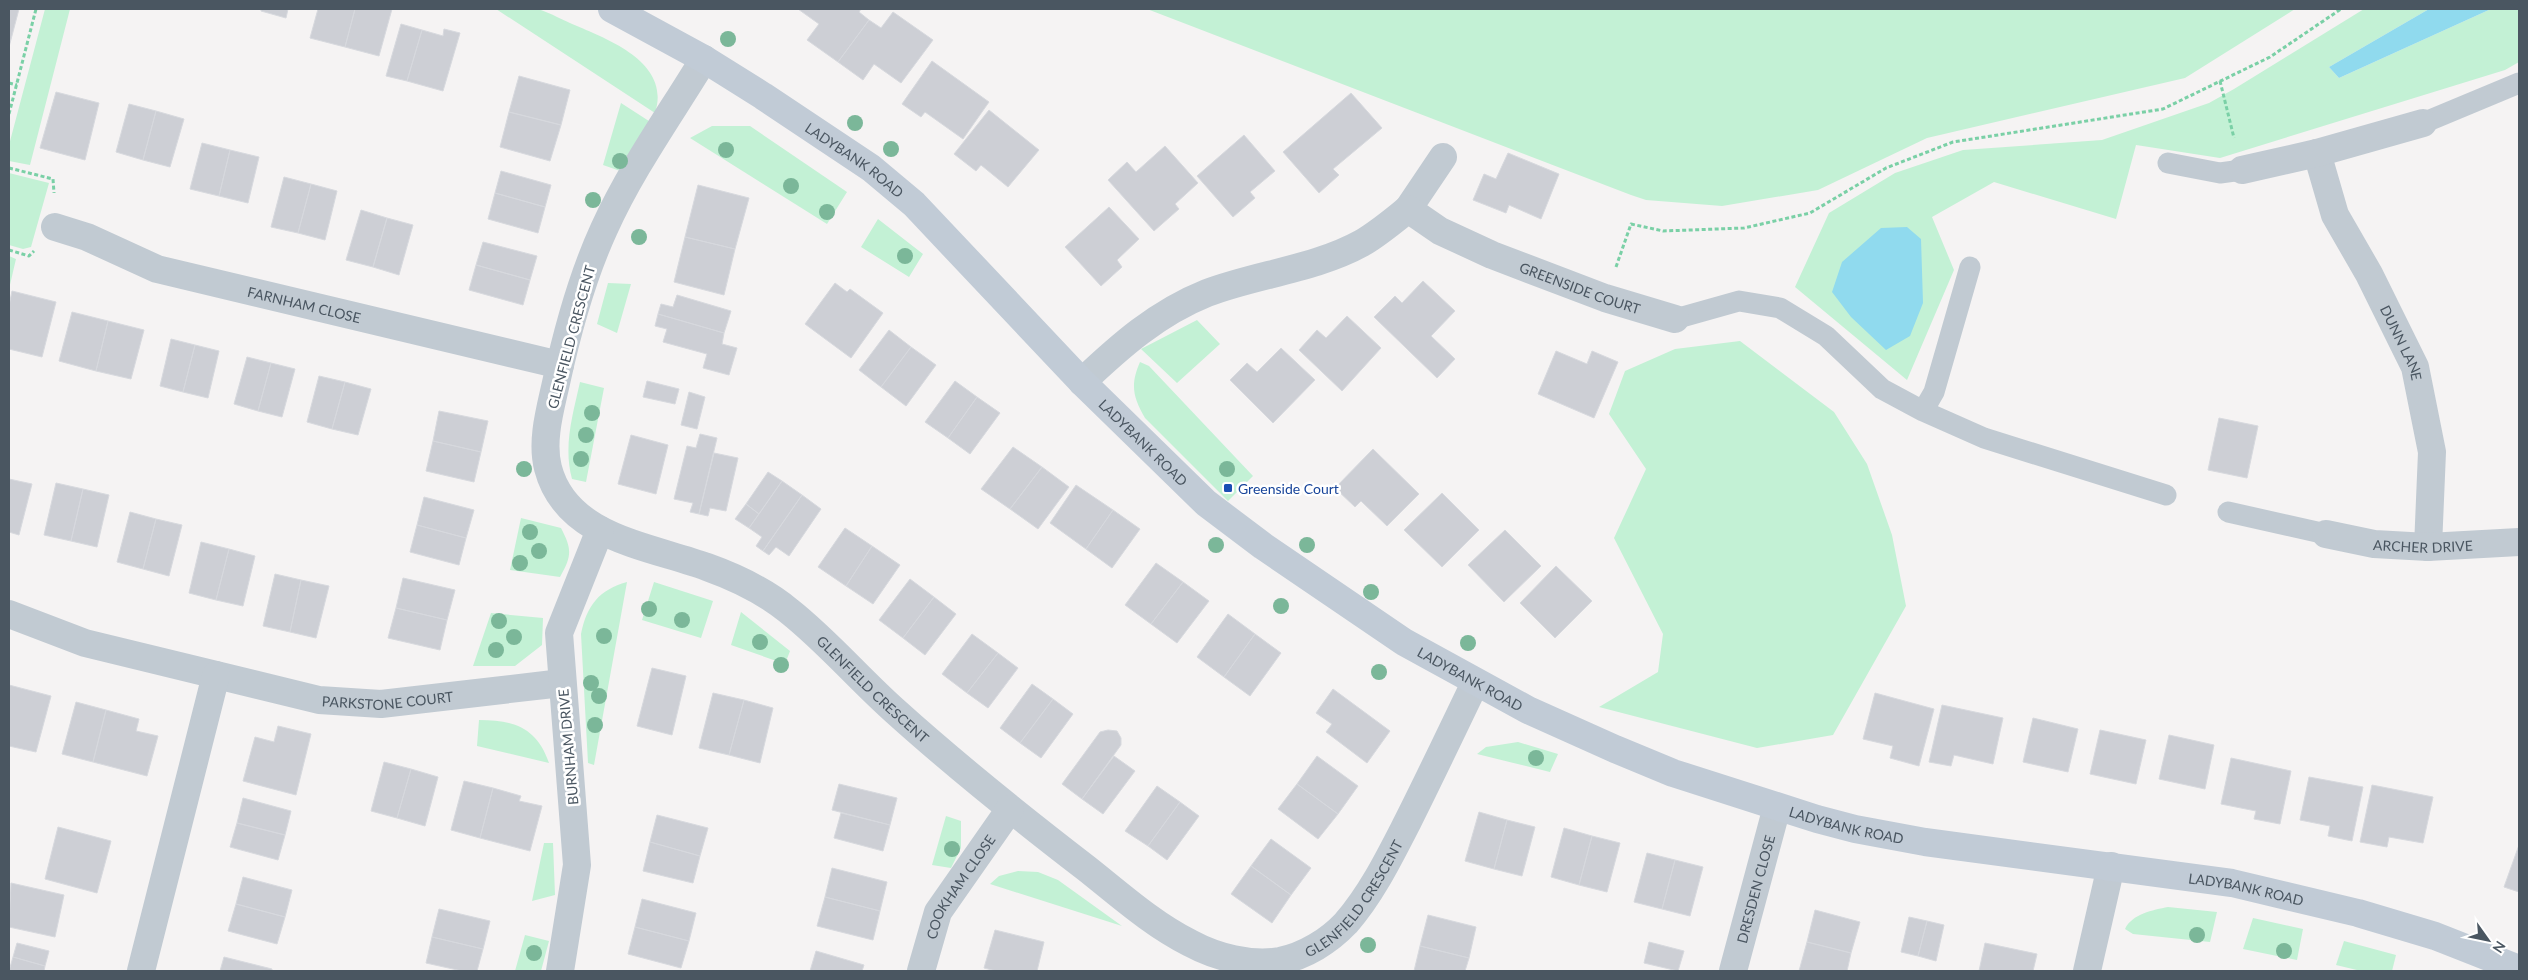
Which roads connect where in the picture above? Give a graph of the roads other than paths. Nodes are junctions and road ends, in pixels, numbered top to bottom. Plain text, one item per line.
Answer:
1 (612, 9) edge
2 (704, 59) junction
3 (2519, 83) edge
4 (2423, 123) joint
5 (2317, 153) junction
6 (1443, 156) dead end
7 (2168, 163) dead end
8 (2242, 170) joint
9 (1408, 209) junction
10 (55, 227) road end
11 (1970, 267) dead end
12 (1674, 319) joint
13 (560, 365) junction
14 (1082, 382) junction
15 (1923, 411) junction
16 (2166, 495) dead end
17 (2228, 512) dead end
18 (600, 530) junction
19 (2326, 534) joint
20 (2519, 542) edge
21 (2428, 547) junction
22 (9, 614) edge
23 (216, 676) junction
24 (1475, 682) junction
25 (562, 683) junction
26 (1777, 807) junction
27 (1010, 809) junction
28 (2111, 866) junction
29 (1281, 966) edge
30 (2519, 969) edge
31 (141, 971) edge
32 (560, 971) edge
33 (920, 971) edge
34 (1733, 971) edge
35 (2087, 971) edge

1 - 2 street, LADYBANK ROAD
2 - 13 street, GLENFIELD CRESCENT
2 - 14 street, LADYBANK ROAD
3 - 4 lane
4 - 5 street
5 - 8 street
5 - 21 street, DUNN LANE
6 - 9 street
7 - 8 lane
9 - 12 street, GREENSIDE COURT
9 - 14 street
10 - 13 street, FARNHAM CLOSE
11 - 15 lane
12 - 15 lane
13 - 18 street, GLENFIELD CRESCENT
14 - 24 street, LADYBANK ROAD
15 - 16 lane
17 - 19 lane
18 - 25 street, BURNHAM DRIVE
18 - 27 street, GLENFIELD CRESCENT
19 - 21 street, ARCHER DRIVE
20 - 21 street, ARCHER DRIVE
22 - 23 street, PARKSTONE COURT
23 - 25 street, PARKSTONE COURT
23 - 31 street
24 - 26 street, LADYBANK ROAD
24 - 29 street, GLENFIELD CRESCENT
25 - 32 street, BURNHAM DRIVE
26 - 28 street, LADYBANK ROAD
26 - 34 street, DRESDEN CLOSE
27 - 29 street, GLENFIELD CRESCENT
27 - 33 street, COOKHAM CLOSE
28 - 30 street, LADYBANK ROAD
28 - 35 street

